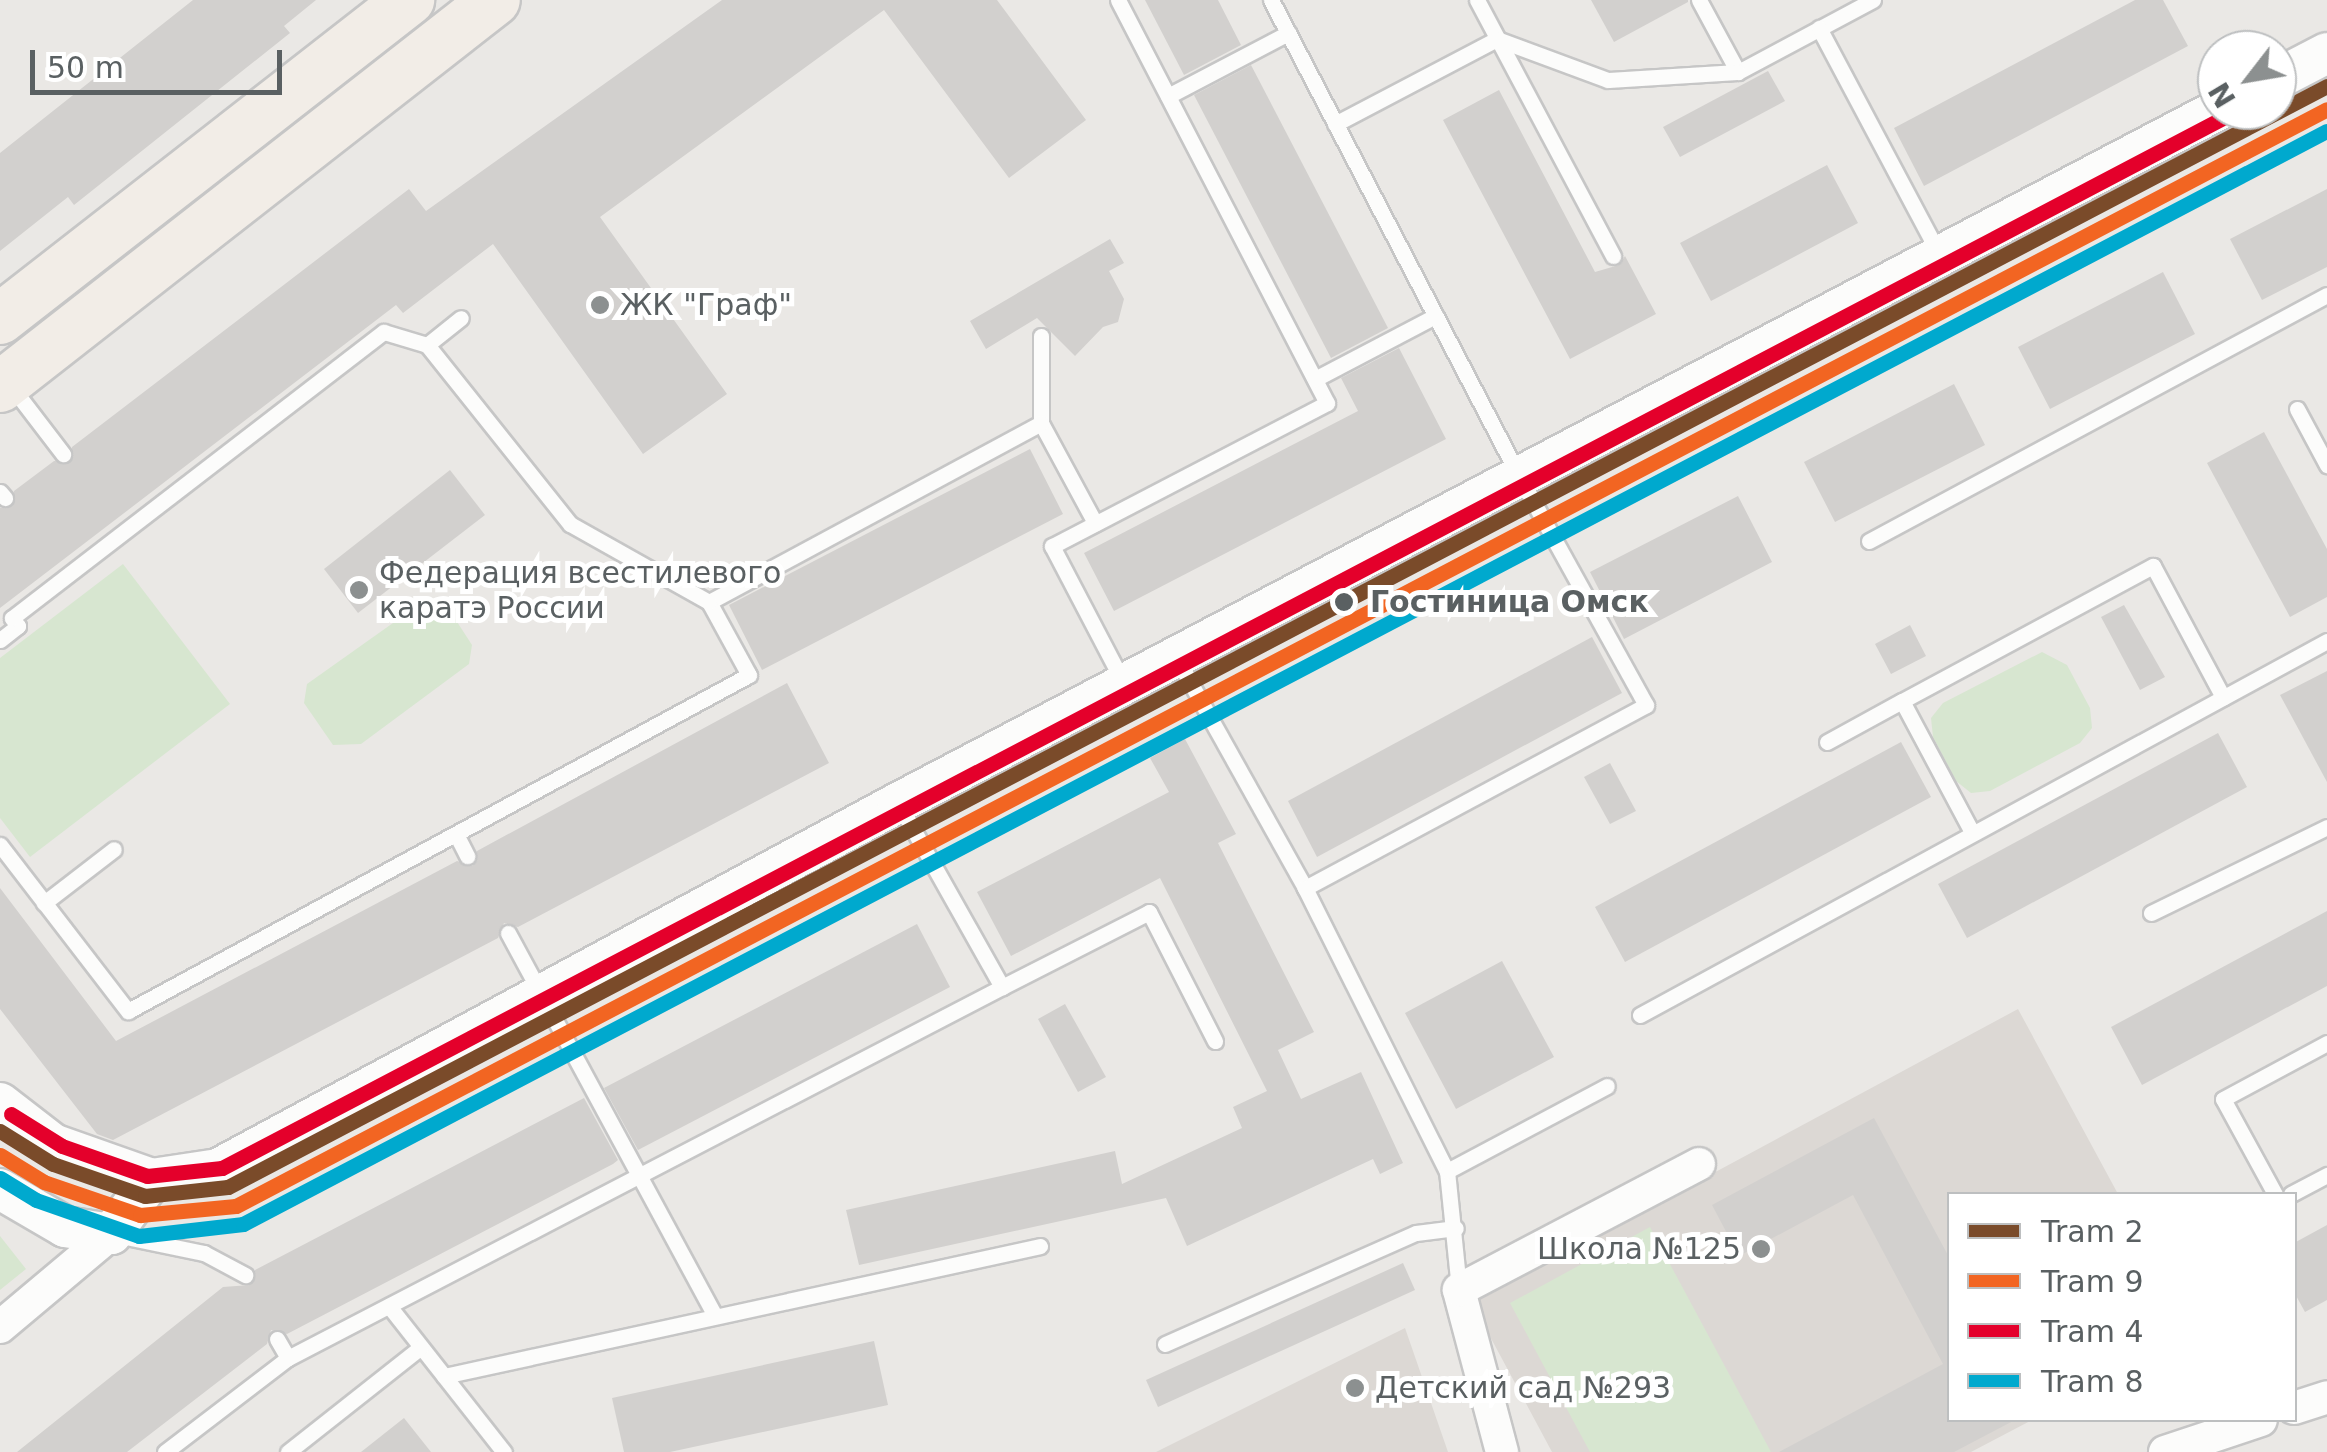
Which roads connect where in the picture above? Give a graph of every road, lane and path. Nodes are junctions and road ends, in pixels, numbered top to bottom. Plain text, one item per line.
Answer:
1 (410, 0) edge
2 (495, 0) edge
3 (1118, 0) edge
4 (1271, 0) edge
5 (1477, 0) edge
6 (1700, 0) edge
7 (1873, 0) edge
8 (1819, 28) junction
9 (1288, 33) junction
10 (1498, 39) junction
11 (2327, 53) edge
12 (2297, 69) edge
13 (1738, 72) junction
14 (1168, 96) junction
15 (2197, 121) edge
16 (1335, 124) junction
17 (1613, 256) dead end
18 (1940, 256) junction
19 (2327, 296) edge
20 (1435, 316) junction
21 (460, 318) dead end
22 (0, 320) edge
23 (1041, 336) dead end
24 (427, 344) junction
25 (1315, 378) junction
26 (2, 380) edge
27 (2297, 409) dead end
28 (1041, 423) junction
29 (63, 454) dead end
30 (2327, 465) edge
31 (1520, 478) junction
32 (1095, 523) junction
33 (1870, 541) dead end
34 (709, 602) junction
35 (0, 640) edge
36 (2327, 641) edge
37 (1176, 657) junction
38 (1124, 684) junction
39 (2223, 697) junction
40 (1902, 701) junction
41 (1826, 742) dead end
42 (898, 802) junction
43 (2327, 827) edge
44 (1972, 832) junction
45 (456, 834) junction
46 (0, 845) edge
47 (114, 849) dead end
48 (468, 856) dead end
49 (1305, 888) junction
50 (44, 903) junction
51 (2151, 913) dead end
52 (508, 932) dead end
53 (1002, 988) junction
54 (542, 995) junction
55 (1640, 1015) dead end
56 (1216, 1042) dead end
57 (2327, 1043) edge
58 (1608, 1086) dead end
59 (0, 1103) edge
60 (1699, 1164) dead end
61 (1447, 1171) junction
62 (641, 1175) junction
63 (2327, 1175) edge
64 (152, 1179) junction
65 (0, 1189) edge
66 (2273, 1192) edge
67 (2295, 1192) edge
68 (1456, 1228) junction
69 (112, 1234) junction
70 (1040, 1246) dead end
71 (244, 1275) dead end
72 (1459, 1290) junction
73 (389, 1306) junction
74 (715, 1316) junction
75 (0, 1327) edge
76 (278, 1339) dead end
77 (1164, 1344) dead end
78 (422, 1347) junction
79 (288, 1358) junction
80 (444, 1376) junction
81 (2327, 1398) edge
82 (2297, 1407) edge
83 (2256, 1422) edge
84 (166, 1452) edge
85 (288, 1452) edge
86 (504, 1452) edge
87 (1502, 1452) edge
88 (2165, 1452) edge

1 - 22 main road
2 - 26 main road
3 - 14 lane
4 - 9 lane
5 - 10 lane
6 - 13 lane
7 - 8 lane
8 - 13 lane
8 - 18 lane
9 - 14 lane
9 - 16 lane
10 - 13 lane
10 - 16 lane
10 - 17 lane
11 - 12 street
14 - 25 lane
15 - 18 street
16 - 20 lane
18 - 31 street
19 - 33 lane
20 - 25 lane
20 - 31 lane
21 - 24 lane
23 - 28 lane
24 - 34 lane
24 - 35 lane
25 - 32 lane
26 - 29 lane
27 - 30 lane
28 - 32 lane
28 - 34 lane
31 - 37 street
31 - 49 lane
32 - 38 lane
34 - 45 lane
36 - 39 lane
37 - 38 street
37 - 49 lane
38 - 42 street
39 - 40 lane
39 - 44 lane
40 - 41 lane
40 - 44 lane
42 - 53 lane
42 - 54 street
43 - 51 lane
44 - 55 lane
45 - 48 lane
45 - 50 lane
46 - 50 lane
47 - 50 lane
49 - 61 lane
52 - 54 lane
53 - 56 lane
53 - 62 lane
54 - 62 lane
54 - 64 street
57 - 66 lane
58 - 61 lane
59 - 64 street
60 - 72 street
61 - 68 lane
62 - 73 lane
62 - 74 lane
63 - 67 lane
64 - 69 street
65 - 69 street
68 - 72 lane
68 - 77 lane
69 - 71 lane
69 - 75 street
70 - 74 lane
72 - 87 street
73 - 78 lane
73 - 79 lane
74 - 80 lane
76 - 79 lane
78 - 80 lane
78 - 85 lane
79 - 84 lane
80 - 86 lane
81 - 82 street
83 - 88 street

